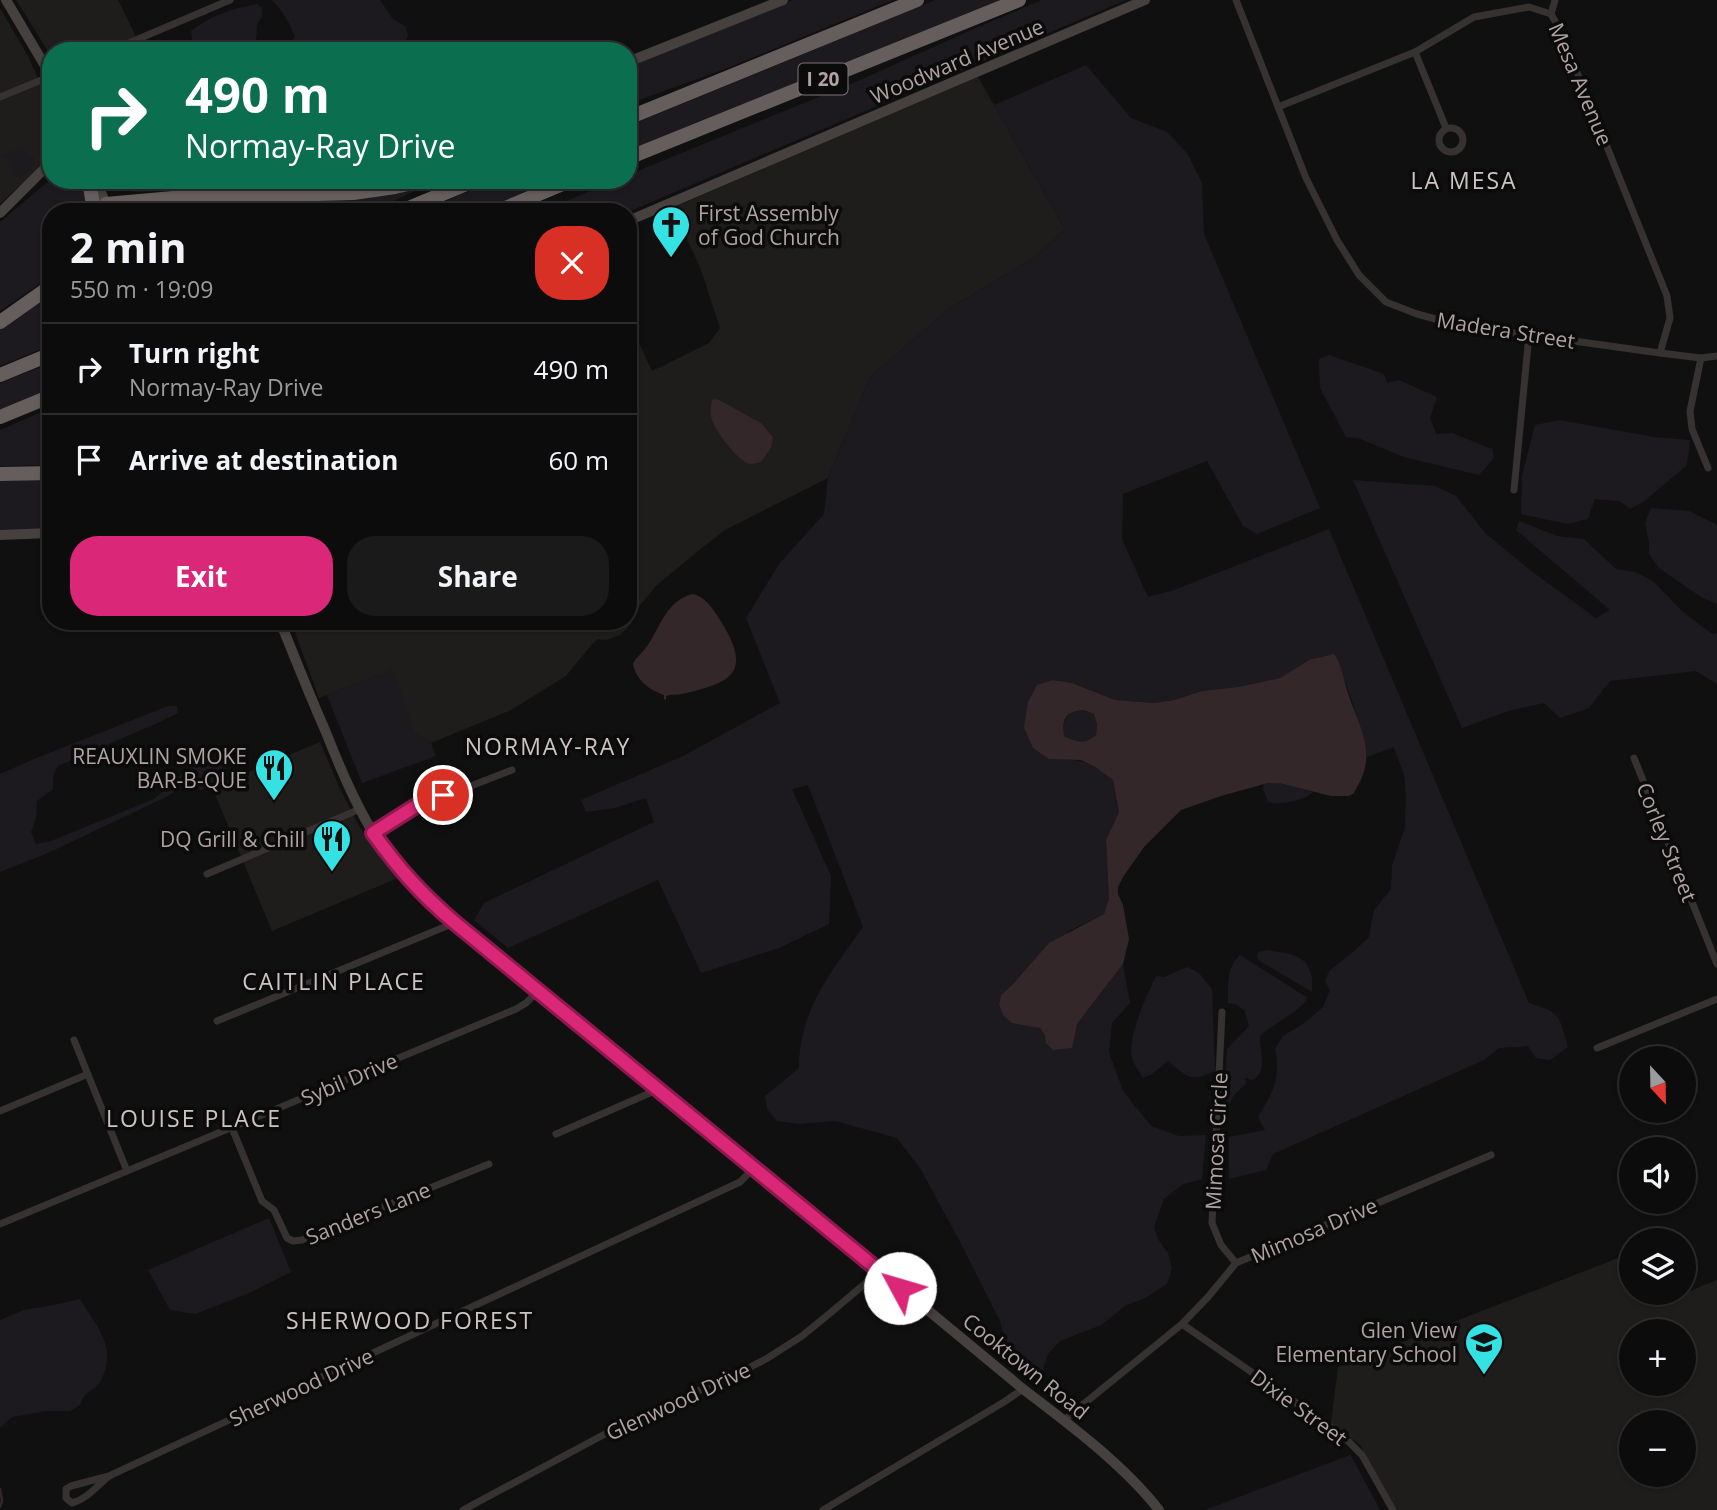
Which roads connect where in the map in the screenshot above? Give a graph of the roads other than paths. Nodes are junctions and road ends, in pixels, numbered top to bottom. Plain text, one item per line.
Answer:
1 (6, 0) edge
2 (230, 0) edge
3 (783, 0) edge
4 (917, 0) edge
5 (1019, 0) edge
6 (1145, 0) edge
7 (1236, 0) edge
8 (1555, 0) edge
9 (1530, 3) edge
10 (1551, 14) junction
11 (131, 42) edge
12 (1415, 52) junction
13 (637, 58) edge
14 (42, 61) edge
15 (42, 80) edge
16 (0, 97) edge
17 (1279, 107) junction
18 (637, 114) edge
19 (1446, 128) dead end
20 (637, 154) edge
21 (42, 171) edge
22 (381, 189) edge
23 (454, 189) edge
24 (552, 189) edge
25 (555, 189) edge
26 (138, 203) edge
27 (421, 203) edge
28 (518, 203) edge
29 (531, 203) edge
30 (0, 213) edge
31 (637, 217) edge
32 (42, 292) edge
33 (0, 322) edge
34 (1529, 335) junction
35 (1660, 353) junction
36 (1717, 356) edge
37 (42, 358) edge
38 (1701, 358) junction
39 (0, 375) edge
40 (42, 400) edge
41 (0, 417) edge
42 (1708, 468) dead end
43 (42, 472) edge
44 (0, 474) edge
45 (1514, 490) dead end
46 (42, 533) edge
47 (0, 535) edge
48 (284, 630) edge
49 (1633, 758) dead end
50 (512, 770) dead end
51 (360, 810) junction
52 (373, 833) junction
53 (207, 874) dead end
54 (454, 922) junction
55 (1717, 964) edge
56 (538, 991) junction
57 (1717, 999) edge
58 (1222, 1012) dead end
59 (217, 1021) dead end
60 (74, 1040) dead end
61 (1597, 1048) dead end
62 (89, 1074) junction
63 (659, 1089) junction
64 (0, 1111) edge
65 (232, 1128) junction
66 (556, 1134) dead end
67 (1491, 1155) dead end
68 (489, 1164) dead end
69 (755, 1167) junction
70 (127, 1171) junction
71 (0, 1224) edge
72 (1236, 1263) junction
73 (880, 1271) junction
74 (1182, 1324) junction
75 (1023, 1389) junction
76 (1064, 1420) junction
77 (109, 1476) junction
78 (463, 1510) edge
79 (822, 1510) edge
80 (1159, 1510) edge
81 (1393, 1510) edge

1 - 14 street
2 - 11 street
3 - 13 street
4 - 18 highway, I 20
5 - 20 highway, I 20
6 - 31 street, Woodward Avenue
7 - 17 street, Madera Street
8 - 10 street
9 - 10 street, Mesa Avenue
9 - 12 street, Mesa Avenue
10 - 35 street, Mesa Avenue
12 - 17 street, Mesa Avenue
12 - 19 street
15 - 16 street
17 - 34 street, Madera Street
21 - 30 street
22 - 26 highway
23 - 27 highway
24 - 28 highway
25 - 29 highway
32 - 33 highway
34 - 35 street, Madera Street
34 - 45 street
35 - 38 street, Madera Street
36 - 38 street, Madera Street
37 - 39 highway
38 - 42 street
40 - 41 highway
43 - 44 highway
46 - 47 street
48 - 51 street, Cooktown Road
49 - 55 street, Corley Street
50 - 52 street
51 - 52 street, Cooktown Road
51 - 53 street
52 - 54 street, Cooktown Road
54 - 56 street, Cooktown Road
54 - 59 street
56 - 63 street, Cooktown Road
56 - 65 street, Sybil Drive
57 - 61 street
58 - 72 street, Mimosa Circle
60 - 62 street
62 - 64 street
62 - 70 street
63 - 66 street
63 - 69 street, Cooktown Road
65 - 68 street, Sanders Lane
65 - 70 street, Sybil Drive
67 - 72 street, Mimosa Drive
69 - 73 street, Cooktown Road
69 - 77 street, Sherwood Drive
70 - 71 street, Sybil Drive
72 - 74 street, Mimosa Drive
73 - 75 street, Cooktown Road
73 - 78 street, Glenwood Drive
74 - 76 street, Mimosa Drive
74 - 81 street, Dixie Street
75 - 76 street, Cooktown Road
75 - 79 street
76 - 80 street, Cooktown Road
77 - 77 street, Sherwood Drive

